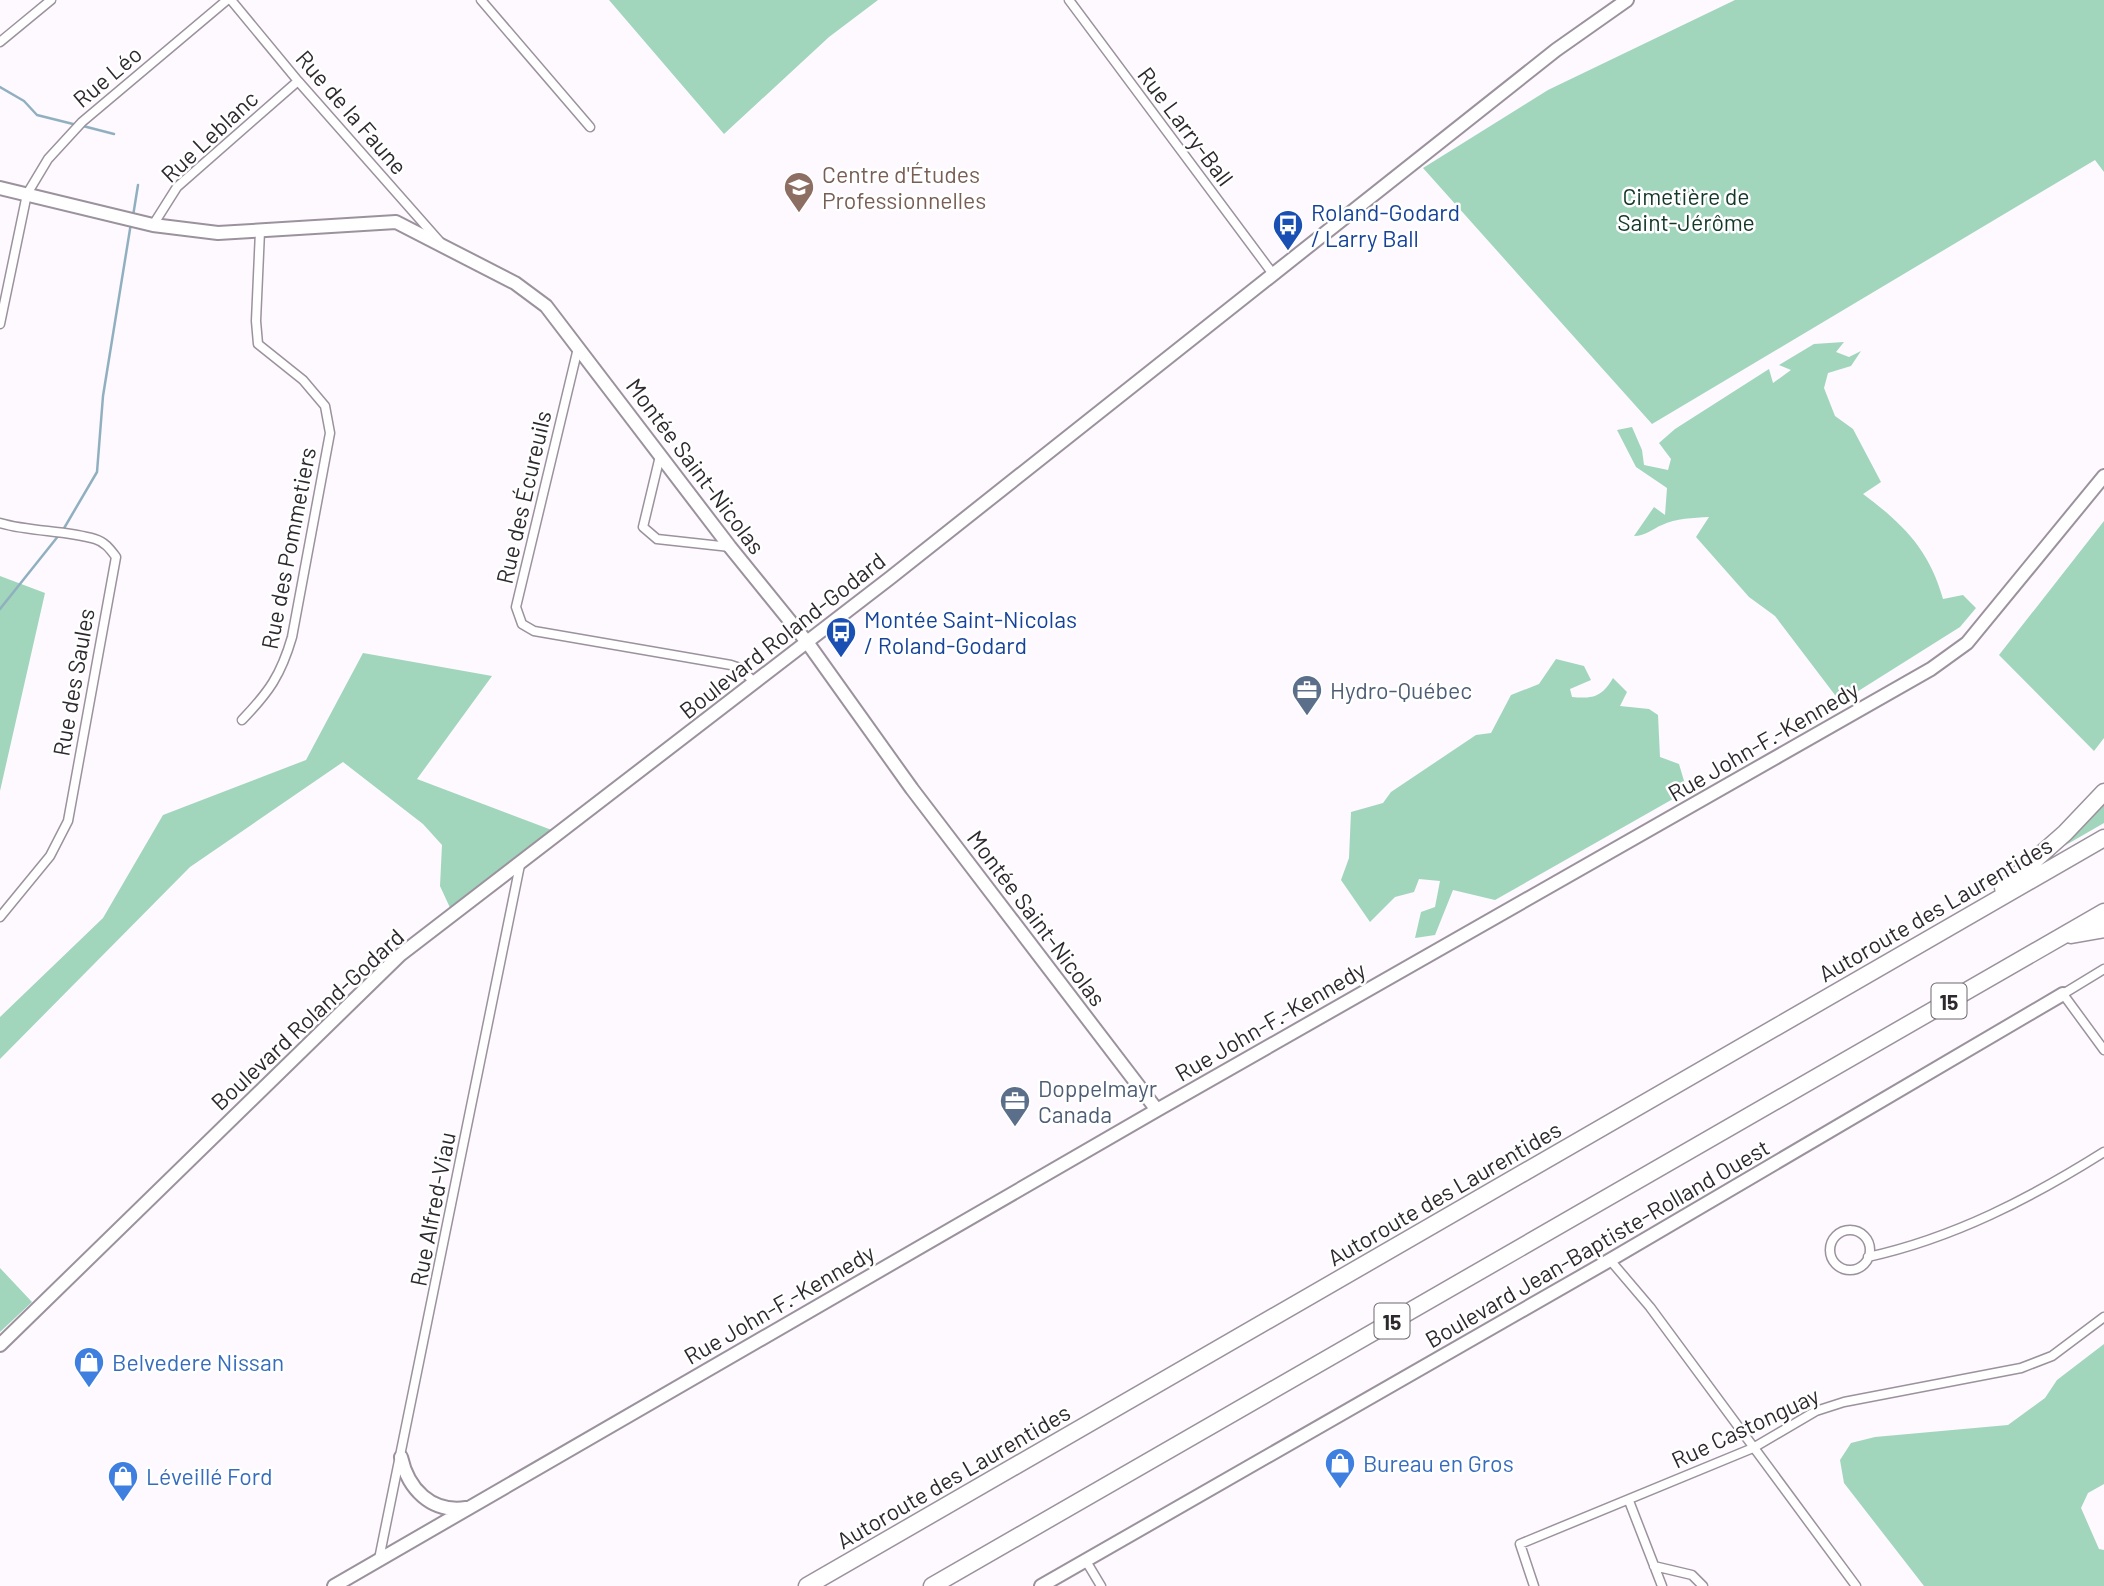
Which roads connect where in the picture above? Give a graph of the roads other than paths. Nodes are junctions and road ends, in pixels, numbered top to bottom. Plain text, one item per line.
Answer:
1 (51, 0) edge
2 (230, 0) edge
3 (481, 0) edge
4 (1069, 0) edge
5 (1626, 0) edge
6 (0, 41) edge
7 (298, 81) junction
8 (590, 127) dead end
9 (0, 188) edge
10 (27, 194) junction
11 (153, 225) junction
12 (260, 231) junction
13 (445, 248) junction
14 (1273, 274) junction
15 (0, 324) edge
16 (579, 345) junction
17 (660, 454) junction
18 (2104, 476) edge
19 (0, 523) edge
20 (730, 547) junction
21 (807, 642) junction
22 (755, 683) junction
23 (242, 720) dead end
24 (2104, 792) edge
25 (2104, 838) edge
26 (520, 865) junction
27 (1975, 912) junction
28 (2104, 912) edge
29 (0, 917) edge
30 (2104, 929) edge
31 (2059, 938) junction
32 (2104, 969) edge
33 (2063, 994) junction
34 (2104, 1051) edge
35 (1157, 1110) junction
36 (2104, 1152) edge
37 (1868, 1257) junction
38 (1610, 1260) junction
39 (2104, 1317) edge
40 (0, 1345) edge
41 (1753, 1448) junction
42 (401, 1457) junction
43 (1629, 1500) junction
44 (470, 1507) junction
45 (379, 1559) junction
46 (1086, 1561) junction
47 (1654, 1566) junction
48 (334, 1586) edge
49 (807, 1586) edge
50 (932, 1586) edge
51 (1041, 1586) edge
52 (1101, 1586) edge
53 (1534, 1586) edge
54 (1662, 1586) edge
55 (1703, 1586) edge
56 (1856, 1586) edge

1 - 6 street
2 - 7 street, Rue de la Faune
2 - 10 street, Rue Léo
3 - 8 street
4 - 14 street, Rue Larry-Ball
5 - 14 street, Boulevard Roland-Godard
7 - 11 street, Rue Leblanc
7 - 13 street, Rue de la Faune
9 - 10 street, Montée Saint-Nicolas
10 - 11 street, Montée Saint-Nicolas
10 - 15 street, Rue Léo
11 - 12 street, Montée Saint-Nicolas
12 - 13 street, Montée Saint-Nicolas
12 - 23 street, Rue des Pommetiers
13 - 16 street, Montée Saint-Nicolas
14 - 21 street, Boulevard Roland-Godard
16 - 17 street, Montée Saint-Nicolas
16 - 22 street, Rue des Écureuils
17 - 20 street, Montée Saint-Nicolas
17 - 20 street
18 - 35 street, Rue John-F.-Kennedy
19 - 29 street, Rue des Saules
20 - 21 street, Montée Saint-Nicolas
21 - 22 street, Boulevard Roland-Godard
21 - 35 street, Montée Saint-Nicolas
22 - 26 street, Boulevard Roland-Godard
24 - 27 highway
25 - 27 highway, Autoroute des Laurentides
26 - 40 street, Boulevard Roland-Godard
26 - 42 street, Rue Alfred-Viau
27 - 49 highway, Autoroute des Laurentides
28 - 31 highway, 15
30 - 31 highway
31 - 50 highway, 15
32 - 33 street
33 - 34 street
33 - 38 street, Boulevard Jean-Baptiste-Rolland Ouest
35 - 44 street, Rue John-F.-Kennedy
36 - 37 street
37 - 37 street
38 - 41 street
38 - 46 street, Boulevard Jean-Baptiste-Rolland Ouest
39 - 41 street, Rue Castonguay
41 - 43 street, Rue Castonguay
41 - 56 street
42 - 44 street
42 - 45 street, Rue Alfred-Viau
43 - 47 street
43 - 53 street, Rue Castonguay
44 - 45 street, Rue John-F.-Kennedy
45 - 48 street, Rue John-F.-Kennedy
46 - 51 street, Boulevard Jean-Baptiste-Rolland Ouest
46 - 52 street
47 - 54 street
47 - 55 street

